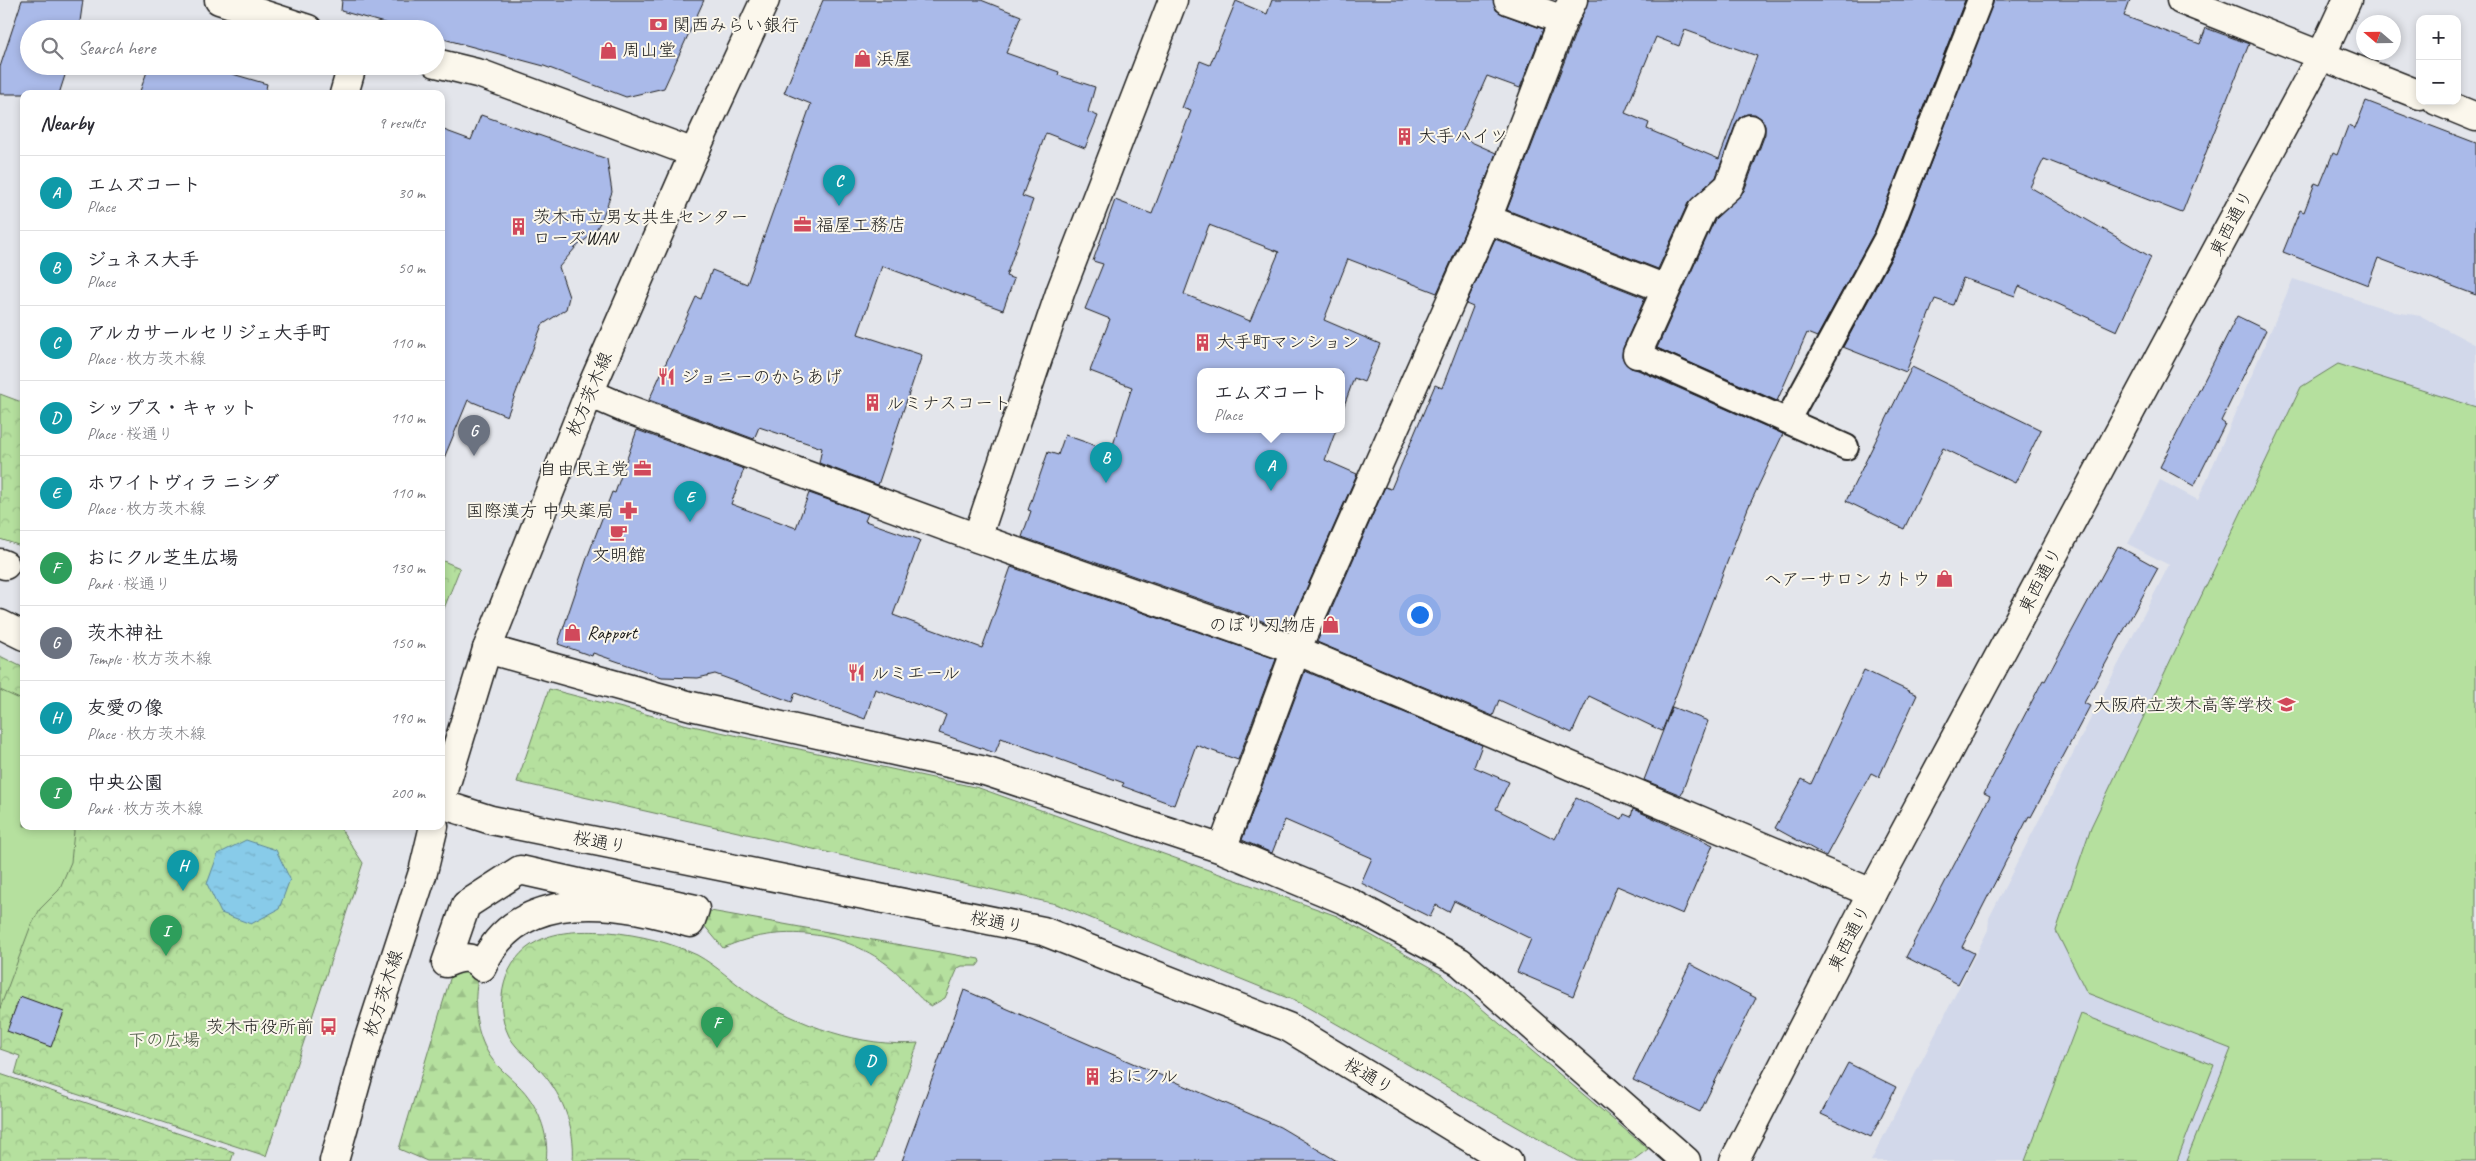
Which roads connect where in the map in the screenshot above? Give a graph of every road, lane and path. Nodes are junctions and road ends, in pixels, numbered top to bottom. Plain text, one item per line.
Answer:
1 (219, 0) edge
2 (765, 0) edge
3 (1173, 0) edge
4 (1508, 0) edge
5 (1980, 0) edge
6 (2181, 0) edge
7 (2347, 0) edge
8 (1568, 10) edge
9 (280, 20) edge
10 (2321, 56) junction
11 (445, 65) edge
12 (349, 75) edge
13 (345, 90) edge
14 (2416, 93) edge
15 (2447, 105) edge
16 (2476, 117) edge
17 (1750, 129) dead end
18 (694, 153) junction
19 (1487, 219) junction
20 (1666, 289) junction
21 (1637, 354) joint
22 (589, 393) junction
23 (1787, 421) junction
24 (1846, 447) dead end
25 (977, 538) junction
26 (0, 624) edge
27 (20, 634) edge
28 (487, 649) junction
29 (1296, 650) junction
30 (445, 787) edge
31 (445, 805) edge
32 (433, 830) edge
33 (1222, 849) junction
34 (1872, 893) junction
35 (456, 958) joint
36 (334, 1161) edge
37 (1508, 1161) edge
38 (1686, 1161) edge
39 (1734, 1161) edge

1 - 9 street
2 - 18 street, 枚方茨木線
3 - 25 street
4 - 8 street
5 - 23 lane
6 - 10 street
7 - 10 street, 東西通り
8 - 19 street
10 - 14 street
10 - 34 street, 東西通り
11 - 18 street
12 - 13 street
15 - 16 street
17 - 20 street
18 - 22 street, 枚方茨木線
19 - 20 street
19 - 29 street
20 - 21 street
21 - 23 lane
22 - 25 street
22 - 28 street, 枚方茨木線
23 - 24 lane
25 - 29 street
26 - 27 street
28 - 30 street, 枚方茨木線
28 - 33 street
29 - 33 street
29 - 34 street
31 - 37 street, 桜通り
32 - 36 street, 枚方茨木線
33 - 38 street
34 - 39 street, 東西通り
35 - 35 street

